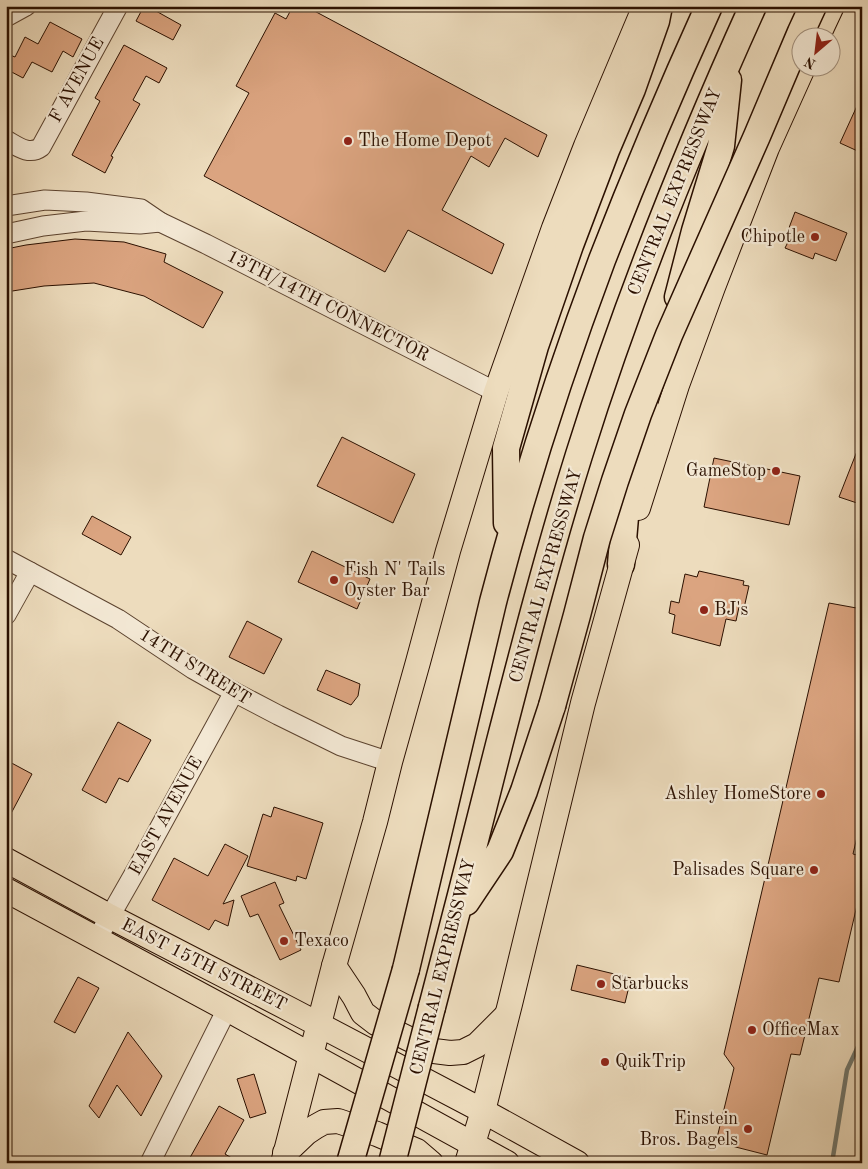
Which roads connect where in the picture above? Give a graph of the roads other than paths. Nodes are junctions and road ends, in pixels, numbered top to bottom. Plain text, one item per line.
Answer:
1 (26, 6) edge
2 (118, 6) edge
3 (645, 6) edge
4 (659, 6) edge
5 (709, 6) edge
6 (753, 6) edge
7 (813, 6) edge
8 (832, 6) edge
9 (6, 17) edge
10 (822, 28) edge
11 (730, 57) junction
12 (798, 78) edge
13 (6, 140) edge
14 (6, 206) edge
15 (160, 222) junction
16 (6, 234) edge
17 (496, 392) junction
18 (507, 549) junction
19 (6, 559) edge
20 (621, 564) junction
21 (30, 572) junction
22 (6, 615) edge
23 (234, 692) junction
24 (390, 762) junction
25 (6, 860) edge
26 (6, 869) edge
27 (30, 873) junction
28 (6, 890) edge
29 (109, 916) junction
30 (455, 920) junction
31 (97, 939) junction
32 (334, 966) junction
33 (227, 1009) junction
34 (507, 1016) junction
35 (319, 1025) junction
36 (310, 1055) junction
37 (483, 1111) junction
38 (470, 1153) edge
39 (284, 1158) edge
40 (150, 1163) edge
41 (350, 1163) edge
42 (392, 1163) edge
43 (431, 1163) edge
44 (507, 1163) edge
45 (577, 1163) edge

1 - 9 street
2 - 13 street, F AVENUE
3 - 17 main road
4 - 18 highway
5 - 18 highway, CENTRAL EXPRESSWAY
6 - 11 highway, CENTRAL EXPRESSWAY
7 - 30 highway, bridge
8 - 10 main road
11 - 20 highway
11 - 30 highway, CENTRAL EXPRESSWAY
12 - 20 main road
14 - 15 street, 13TH/14TH CONNECTOR
15 - 16 street
15 - 17 street, 13TH/14TH CONNECTOR
17 - 24 main road
18 - 41 highway, CENTRAL EXPRESSWAY, bridge
19 - 21 street, 14TH STREET
20 - 34 main road
21 - 22 street
21 - 23 street, 14TH STREET
23 - 24 street, 14TH STREET
23 - 29 street, EAST AVENUE
24 - 32 main road
25 - 27 main road, EAST 15TH STREET
26 - 27 main road
27 - 29 main road, EAST 15TH STREET
28 - 31 main road, EAST 15TH STREET
29 - 31 street, EAST AVENUE
29 - 35 main road, EAST 15TH STREET
30 - 42 highway, CENTRAL EXPRESSWAY, bridge
31 - 33 main road, EAST 15TH STREET
32 - 34 main road
32 - 35 main road
33 - 36 main road, EAST 15TH STREET
33 - 40 street
34 - 37 main road
35 - 36 main road
35 - 37 main road, EAST 15TH STREET
36 - 38 main road, EAST 15TH STREET
36 - 39 main road
37 - 38 main road
37 - 45 main road, EAST 15TH STREET
38 - 44 main road, EAST 15TH STREET
39 - 43 main road

